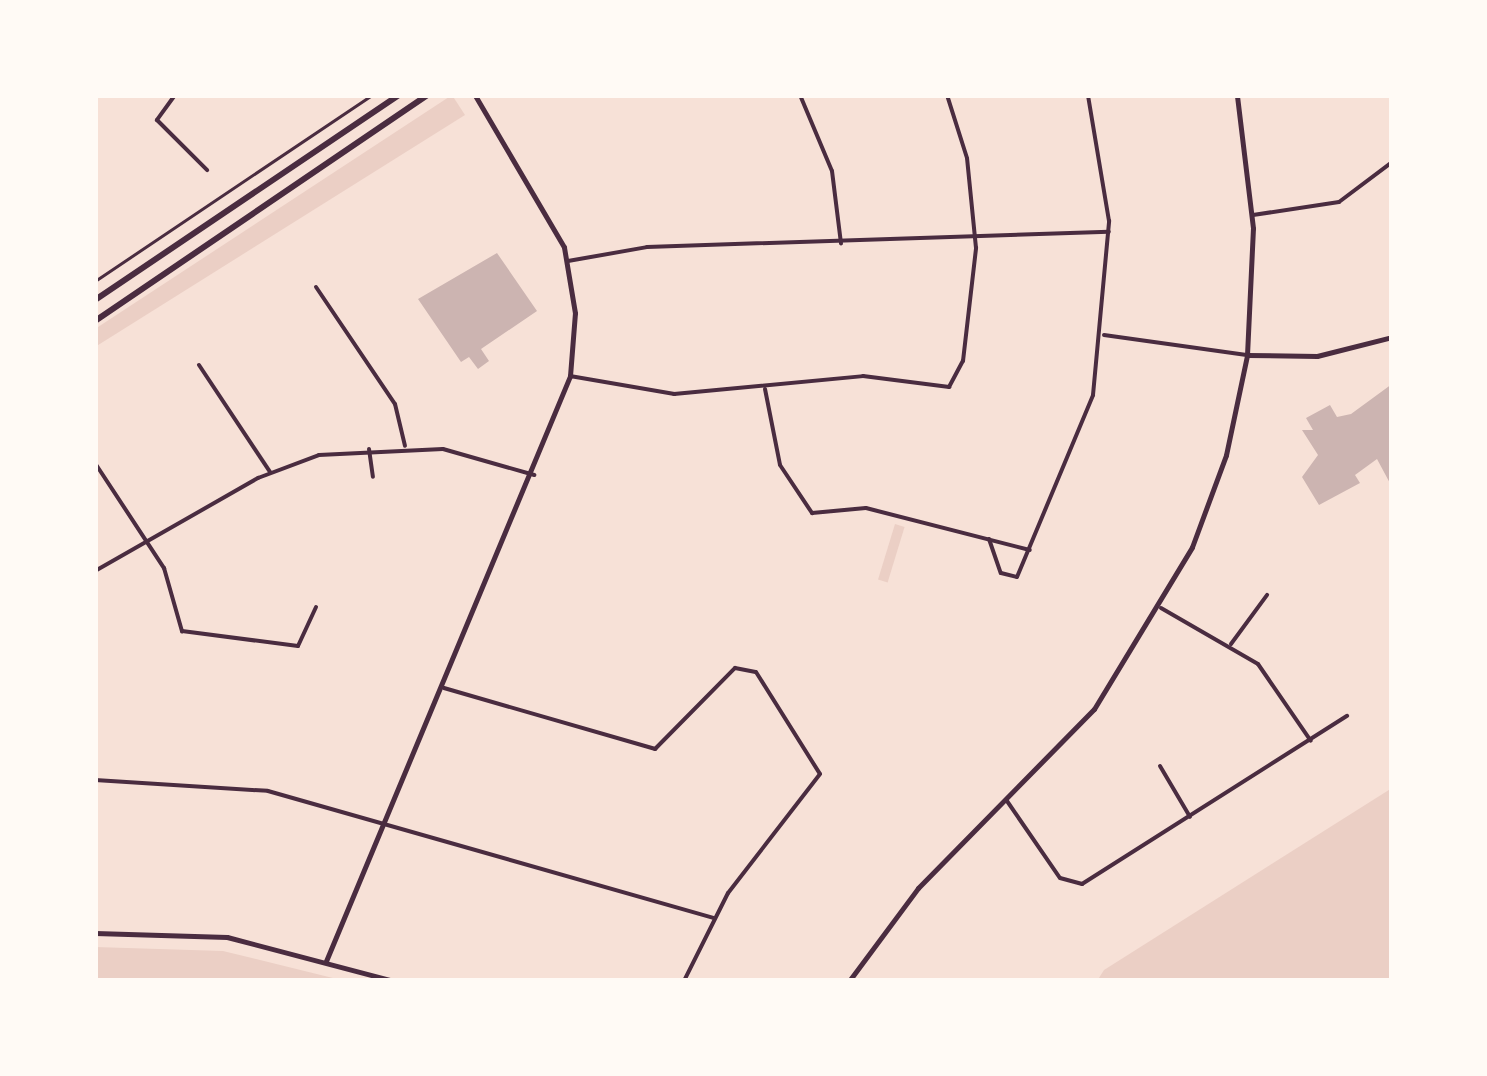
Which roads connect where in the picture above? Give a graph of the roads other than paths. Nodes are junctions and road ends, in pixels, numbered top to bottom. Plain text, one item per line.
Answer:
1 (175, 95) edge
2 (399, 95) edge
3 (427, 95) edge
4 (475, 95) edge
5 (800, 95) edge
6 (948, 95) edge
7 (1088, 95) edge
8 (1236, 95) edge
9 (1392, 162) edge
10 (207, 170) dead end
11 (1252, 215) junction
12 (1109, 232) junction
13 (976, 239) junction
14 (841, 244) junction
15 (568, 261) junction
16 (316, 286) dead end
17 (95, 300) edge
18 (95, 320) edge
19 (1104, 335) junction
20 (1392, 337) edge
21 (1247, 355) junction
22 (198, 365) dead end
23 (570, 376) junction
24 (765, 389) junction
25 (406, 447) junction
26 (368, 450) junction
27 (95, 463) edge
28 (270, 472) junction
29 (534, 475) junction
30 (372, 477) dead end
31 (988, 539) junction
32 (148, 541) junction
33 (1030, 550) junction
34 (95, 572) edge
35 (1267, 595) dead end
36 (316, 607) dead end
37 (1161, 608) junction
38 (1230, 644) junction
39 (444, 688) junction
40 (1346, 716) dead end
41 (1312, 743) junction
42 (1160, 766) dead end
43 (95, 780) edge
44 (1006, 801) junction
45 (1190, 817) junction
46 (385, 823) junction
47 (714, 918) junction
48 (95, 932) edge
49 (326, 961) junction
50 (394, 981) edge
51 (684, 981) edge
52 (848, 981) edge

1 - 10 street
2 - 17 main road
3 - 18 main road
4 - 15 street
5 - 14 street
6 - 13 street
7 - 12 street
8 - 11 street
9 - 11 street
11 - 21 street
12 - 13 street
12 - 19 street
13 - 14 street
13 - 24 street
14 - 15 street
15 - 23 street
16 - 25 street
19 - 21 street
19 - 33 street
20 - 21 street
21 - 37 street
22 - 28 street
23 - 24 street
23 - 29 street
24 - 31 street
25 - 26 street
25 - 29 street
26 - 28 street
26 - 30 street
27 - 32 street
28 - 32 street
29 - 39 street
31 - 33 street
31 - 33 street
32 - 34 street
32 - 36 street
35 - 38 street
37 - 38 street
37 - 44 street
38 - 41 street
39 - 46 street
39 - 47 street
40 - 41 street
41 - 45 street
42 - 45 street
43 - 46 street
44 - 45 street
44 - 52 street
46 - 47 street
46 - 49 street
47 - 51 street
48 - 49 street
49 - 50 street

